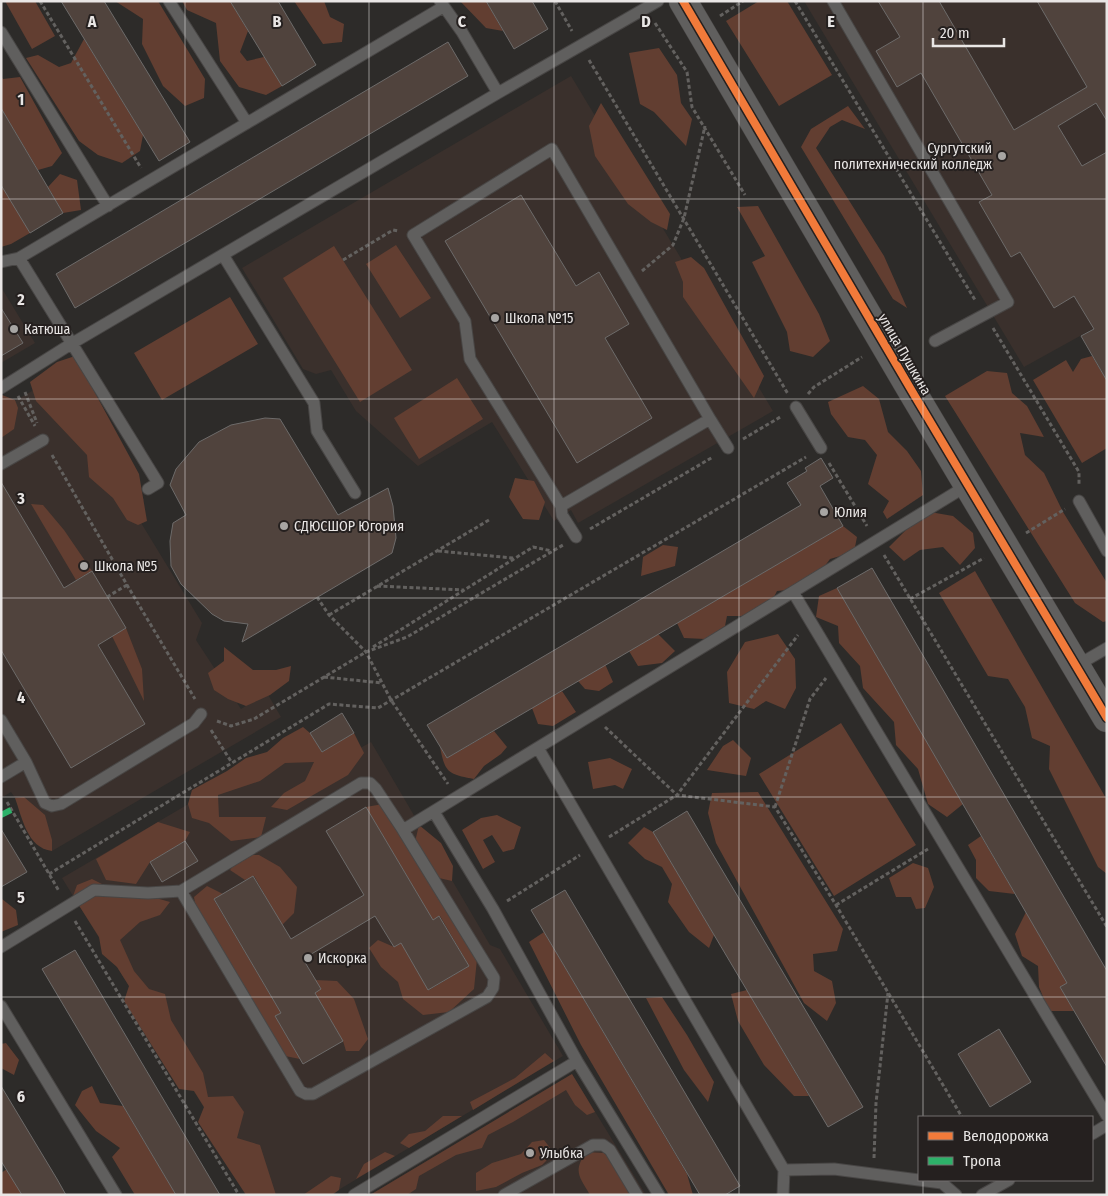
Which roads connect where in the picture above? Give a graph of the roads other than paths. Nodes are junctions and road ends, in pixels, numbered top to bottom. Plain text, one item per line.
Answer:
1 (169, 1) edge
2 (658, 1) edge
3 (833, 1) edge
4 (441, 4) edge
5 (690, 4) edge
6 (1, 32) edge
7 (498, 93) junction
8 (247, 123) junction
9 (108, 206) junction
10 (223, 255) junction
11 (19, 258) junction
12 (1, 262) edge
13 (935, 341) dead end
14 (71, 344) junction
15 (9, 383) edge
16 (796, 407) road end
17 (710, 419) junction
18 (43, 440) road end
19 (728, 448) road end
20 (821, 448) road end
21 (1, 464) edge
22 (968, 485) junction
23 (148, 489) dead end
24 (355, 493) dead end
25 (1079, 501) road end
26 (562, 506) junction
27 (576, 537) road end
28 (1107, 551) edge
29 (793, 592) junction
30 (1107, 648) edge
31 (1076, 666) junction
32 (201, 714) road end
33 (1107, 718) edge
34 (1, 720) edge
35 (538, 748) junction
36 (26, 762) junction
37 (1, 777) edge
38 (434, 812) junction
39 (403, 830) junction
40 (181, 891) junction
41 (1, 947) edge
42 (1, 1006) edge
43 (577, 1061) junction
44 (1107, 1116) edge
45 (1107, 1125) edge
46 (1093, 1133) edge
47 (784, 1170) junction
48 (918, 1180) edge
49 (927, 1181) edge
50 (1007, 1181) edge
51 (116, 1195) edge
52 (354, 1195) edge
53 (504, 1195) edge
54 (637, 1195) edge
55 (659, 1195) edge
56 (783, 1195) edge
57 (956, 1195) edge
58 (982, 1195) edge

1 - 8 lane
2 - 7 lane
3 - 13 lane
4 - 7 lane
4 - 8 lane
5 - 22 street, улица Пушкина
6 - 9 lane
7 - 10 lane
8 - 9 lane
9 - 11 lane
10 - 14 lane
10 - 24 lane
11 - 12 lane
11 - 14 lane
14 - 15 lane
14 - 23 lane
16 - 20 lane
17 - 19 lane
17 - 26 lane
17 - 26 lane
18 - 21 lane
22 - 29 lane
22 - 31 street, улица Пушкина
25 - 28 lane
26 - 27 lane
29 - 35 lane
29 - 44 lane
30 - 31 lane
31 - 33 street, улица Пушкина
32 - 36 lane
34 - 36 lane
35 - 38 lane
35 - 47 lane
36 - 37 lane
38 - 39 lane
38 - 43 lane
39 - 40 lane
39 - 40 lane
40 - 41 lane
42 - 51 lane
43 - 52 lane
43 - 55 lane
45 - 46 lane
47 - 48 lane
47 - 56 lane
49 - 57 lane
50 - 58 lane
53 - 54 lane

